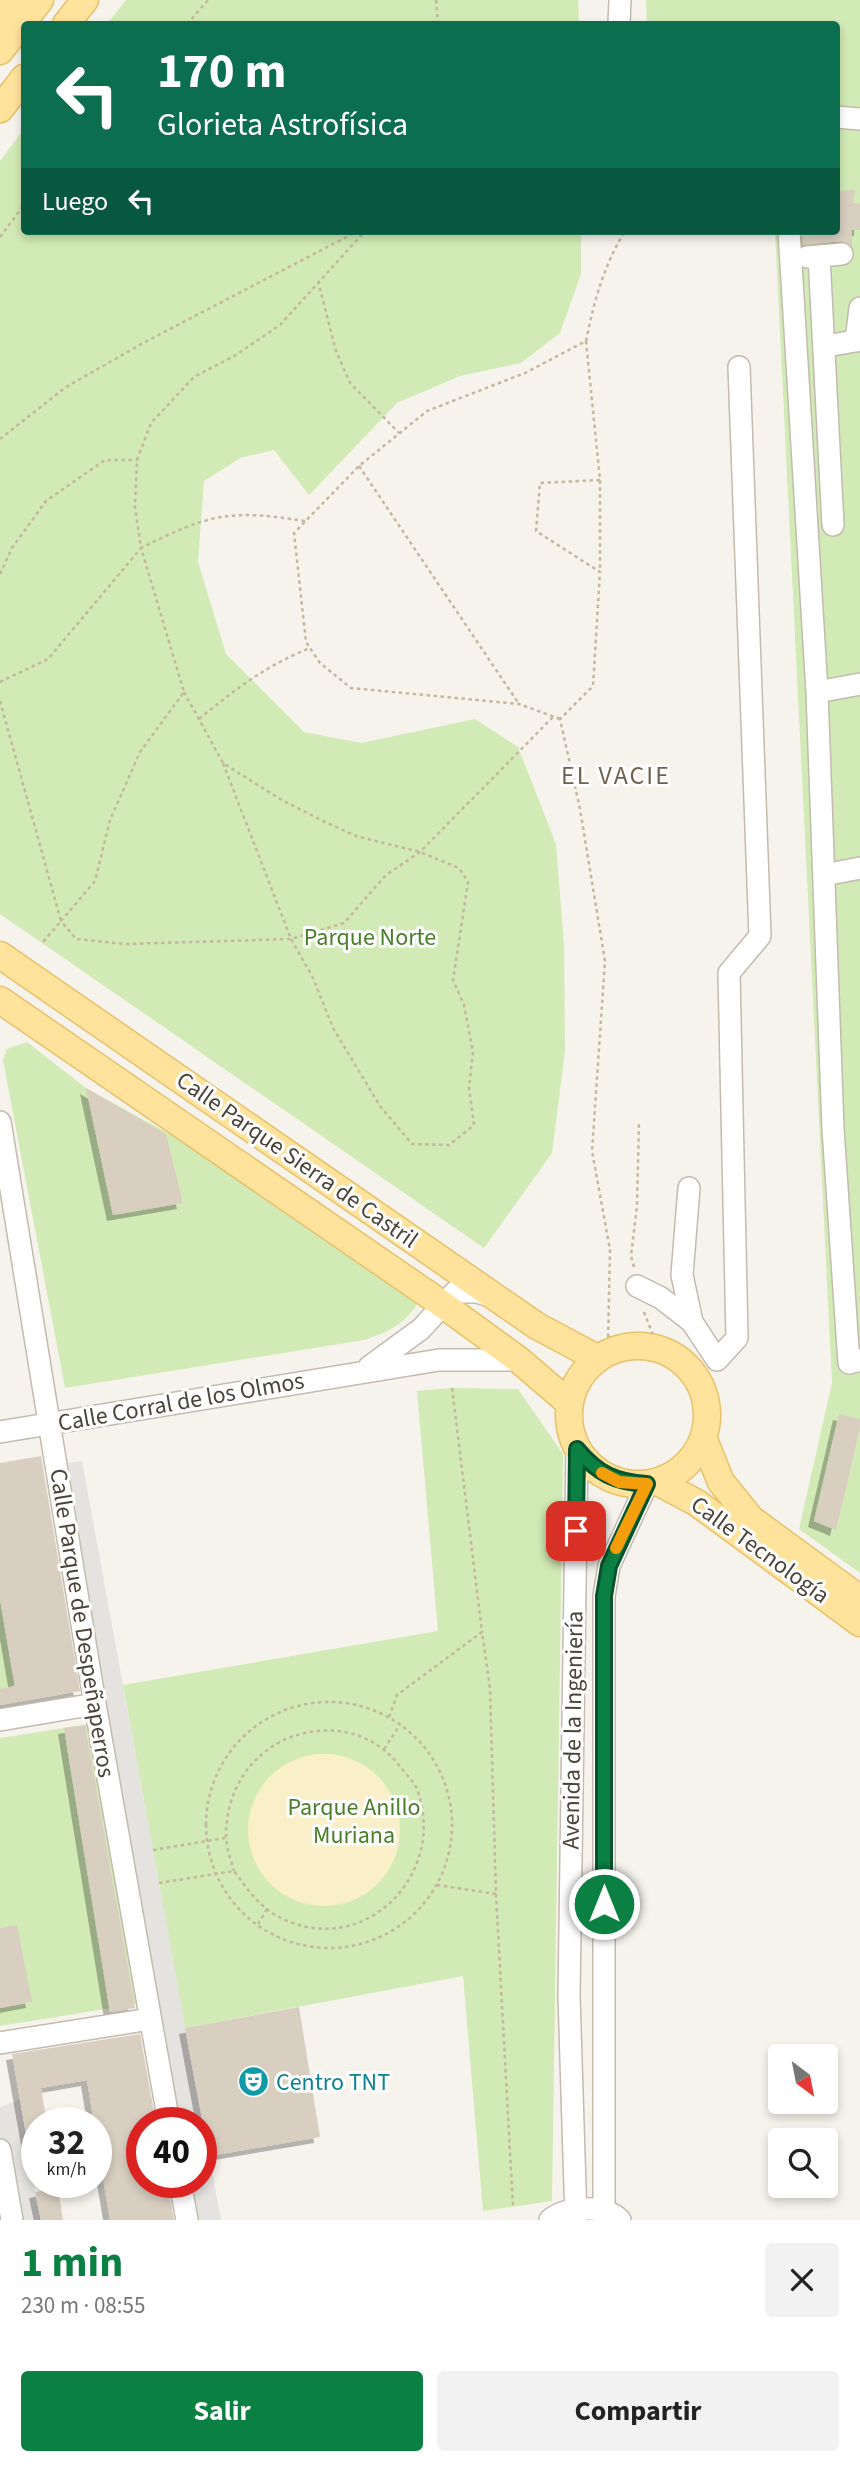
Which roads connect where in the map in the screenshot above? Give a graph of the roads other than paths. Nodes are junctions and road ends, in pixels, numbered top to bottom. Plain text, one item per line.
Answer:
1 (13, 0) edge
2 (40, 0) edge
3 (85, 0) edge
4 (620, 0) edge
5 (0, 16) edge
6 (24, 21) edge
7 (68, 21) edge
8 (619, 21) edge
9 (21, 24) edge
10 (0, 51) edge
11 (21, 82) edge
12 (0, 109) edge
13 (840, 117) edge
14 (860, 119) edge
15 (789, 235) edge
16 (842, 254) dead end
17 (820, 256) junction
18 (791, 257) junction
19 (860, 308) edge
20 (858, 340) edge
21 (826, 346) junction
22 (740, 367) dead end
23 (834, 525) dead end
24 (860, 684) edge
25 (817, 692) junction
26 (860, 868) edge
27 (824, 875) junction
28 (0, 955) edge
29 (0, 1000) edge
30 (0, 1124) edge
31 (689, 1188) dead end
32 (637, 1286) road end
33 (499, 1299) junction
34 (442, 1304) junction
35 (692, 1322) junction
36 (602, 1356) junction
37 (519, 1360) junction
38 (860, 1360) edge
39 (361, 1372) junction
40 (569, 1403) junction
41 (49, 1424) junction
42 (0, 1433) edge
43 (704, 1440) junction
44 (577, 1449) junction
45 (652, 1483) junction
46 (860, 1599) edge
47 (860, 1623) edge
48 (95, 1704) junction
49 (0, 1720) edge
50 (150, 2018) junction
51 (0, 2043) edge
52 (166, 2107) edge
53 (0, 2150) edge
54 (183, 2198) edge
55 (576, 2214) edge
56 (609, 2217) edge
57 (12, 2220) edge
58 (187, 2220) edge
59 (550, 2220) edge

1 - 5 main road
2 - 6 main road
3 - 7 main road
4 - 8 street
9 - 10 main road
11 - 12 main road
13 - 14 street
15 - 18 street
16 - 17 street
17 - 18 street
17 - 21 street
18 - 25 street
19 - 20 street
20 - 21 street
21 - 23 street
22 - 35 street
24 - 25 street
25 - 27 street
26 - 27 street
27 - 38 street
28 - 33 main road, Calle Parque Sierra de Castril
29 - 34 main road, Calle Parque Sierra de Castril
30 - 41 street, Calle Parque de Despeñaperros
31 - 35 street
32 - 35 street
33 - 34 street
33 - 36 main road, Calle Parque Sierra de Castril
34 - 37 main road, Calle Parque Sierra de Castril
34 - 39 street
36 - 40 main road
36 - 43 main road
37 - 39 street, Calle Corral de los Olmos
37 - 40 main road, Calle Parque Sierra de Castril
39 - 41 street, Calle Corral de los Olmos
40 - 44 main road
41 - 42 street, Calle Corral de los Olmos
41 - 48 street, Calle Parque de Despeñaperros
43 - 45 main road
43 - 46 main road, Calle Tecnología
44 - 45 main road
44 - 55 street, Avenida de la Ingeniería
45 - 47 main road, Calle Tecnología
45 - 56 street, Avenida de la Ingeniería
48 - 49 street
48 - 50 street, Calle Parque de Despeñaperros
50 - 51 street
50 - 52 street, Calle Parque de Despeñaperros
53 - 57 street
54 - 58 street
55 - 56 street
55 - 59 street

